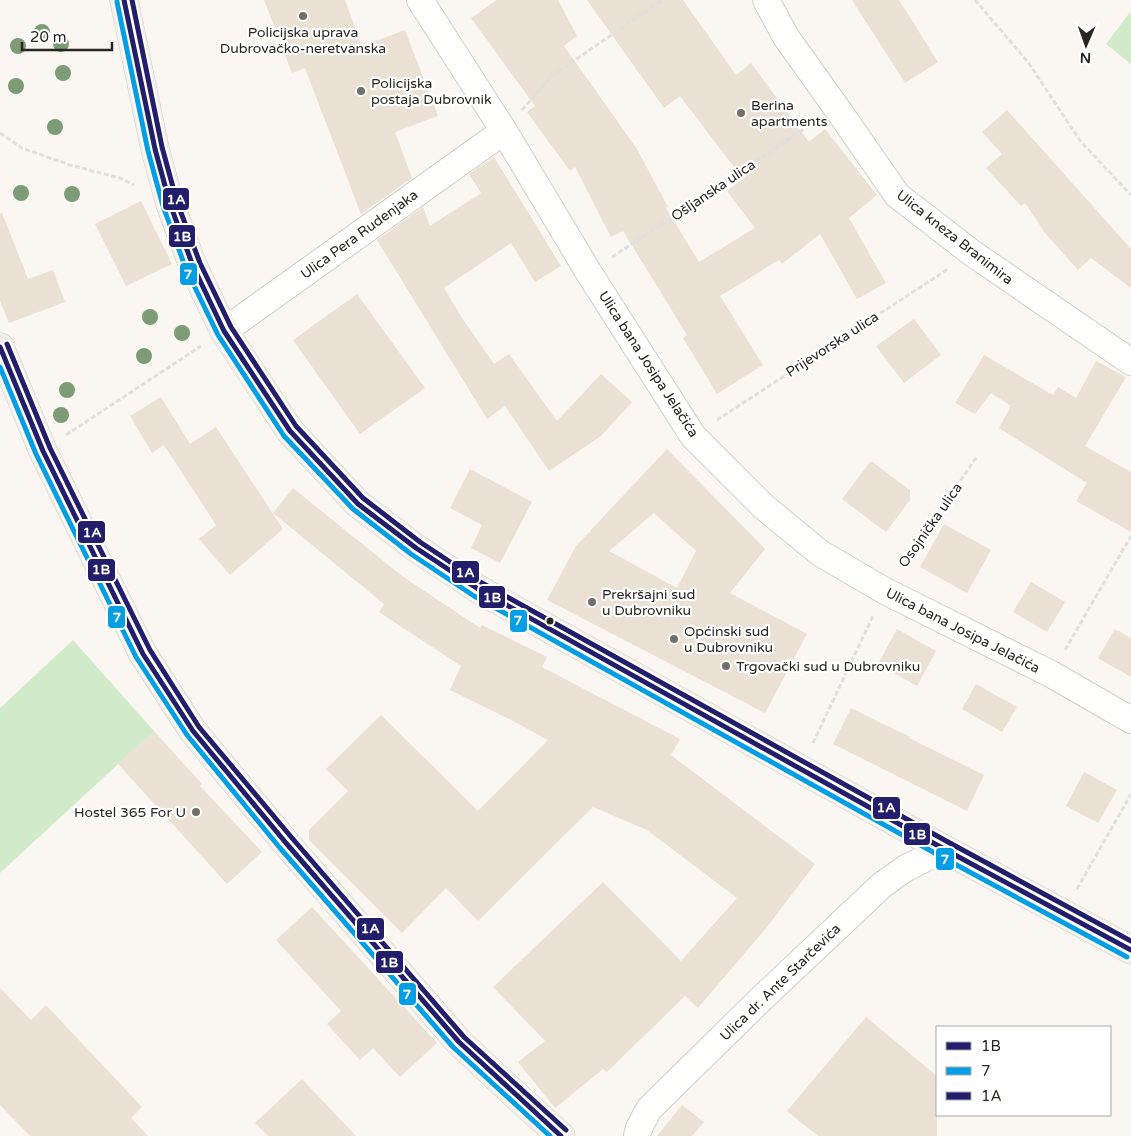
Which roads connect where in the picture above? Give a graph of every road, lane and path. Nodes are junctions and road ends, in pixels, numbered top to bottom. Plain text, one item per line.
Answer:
1 (124, 0) edge
2 (420, 0) edge
3 (662, 0) edge
4 (766, 0) edge
5 (976, 0) edge
6 (836, 107) junction
7 (504, 131) junction
8 (0, 134) edge
9 (1131, 195) edge
10 (170, 204) junction
11 (972, 253) junction
12 (589, 273) junction
13 (224, 331) junction
14 (0, 346) edge
15 (1131, 362) edge
16 (693, 436) junction
17 (43, 451) junction
18 (976, 458) dead end
19 (1131, 536) edge
20 (884, 591) junction
21 (1051, 674) junction
22 (1131, 720) edge
23 (801, 769) junction
24 (1131, 794) edge
25 (944, 849) junction
26 (1064, 913) junction
27 (1131, 950) edge
28 (561, 1136) edge
29 (637, 1136) edge

1 - 10 main road
2 - 7 street, Ulica bana Josipa Jelačića
3 - 7 path
4 - 6 street, Ulica kneza Branimira
5 - 9 path
6 - 11 street, Ulica kneza Branimira
6 - 12 path, Ošljanska ulica
7 - 12 street, Ulica bana Josipa Jelačića
7 - 13 street, Ulica Pera Rudenjaka
8 - 10 path
10 - 13 main road
11 - 15 street, Ulica kneza Branimira
11 - 16 path, Prijevorska ulica
12 - 16 street, Ulica bana Josipa Jelačića
13 - 17 path
13 - 23 main road
14 - 17 main road
16 - 20 street, Ulica bana Josipa Jelačića
17 - 28 main road
18 - 20 path, Osojnička ulica
19 - 21 path
20 - 21 street, Ulica bana Josipa Jelačića
20 - 23 path, Osojnička ulica
21 - 22 street, Ulica bana Josipa Jelačića
23 - 25 main road
24 - 26 path
25 - 26 main road
25 - 29 street, Ulica dr. Ante Starčevića
26 - 27 main road

